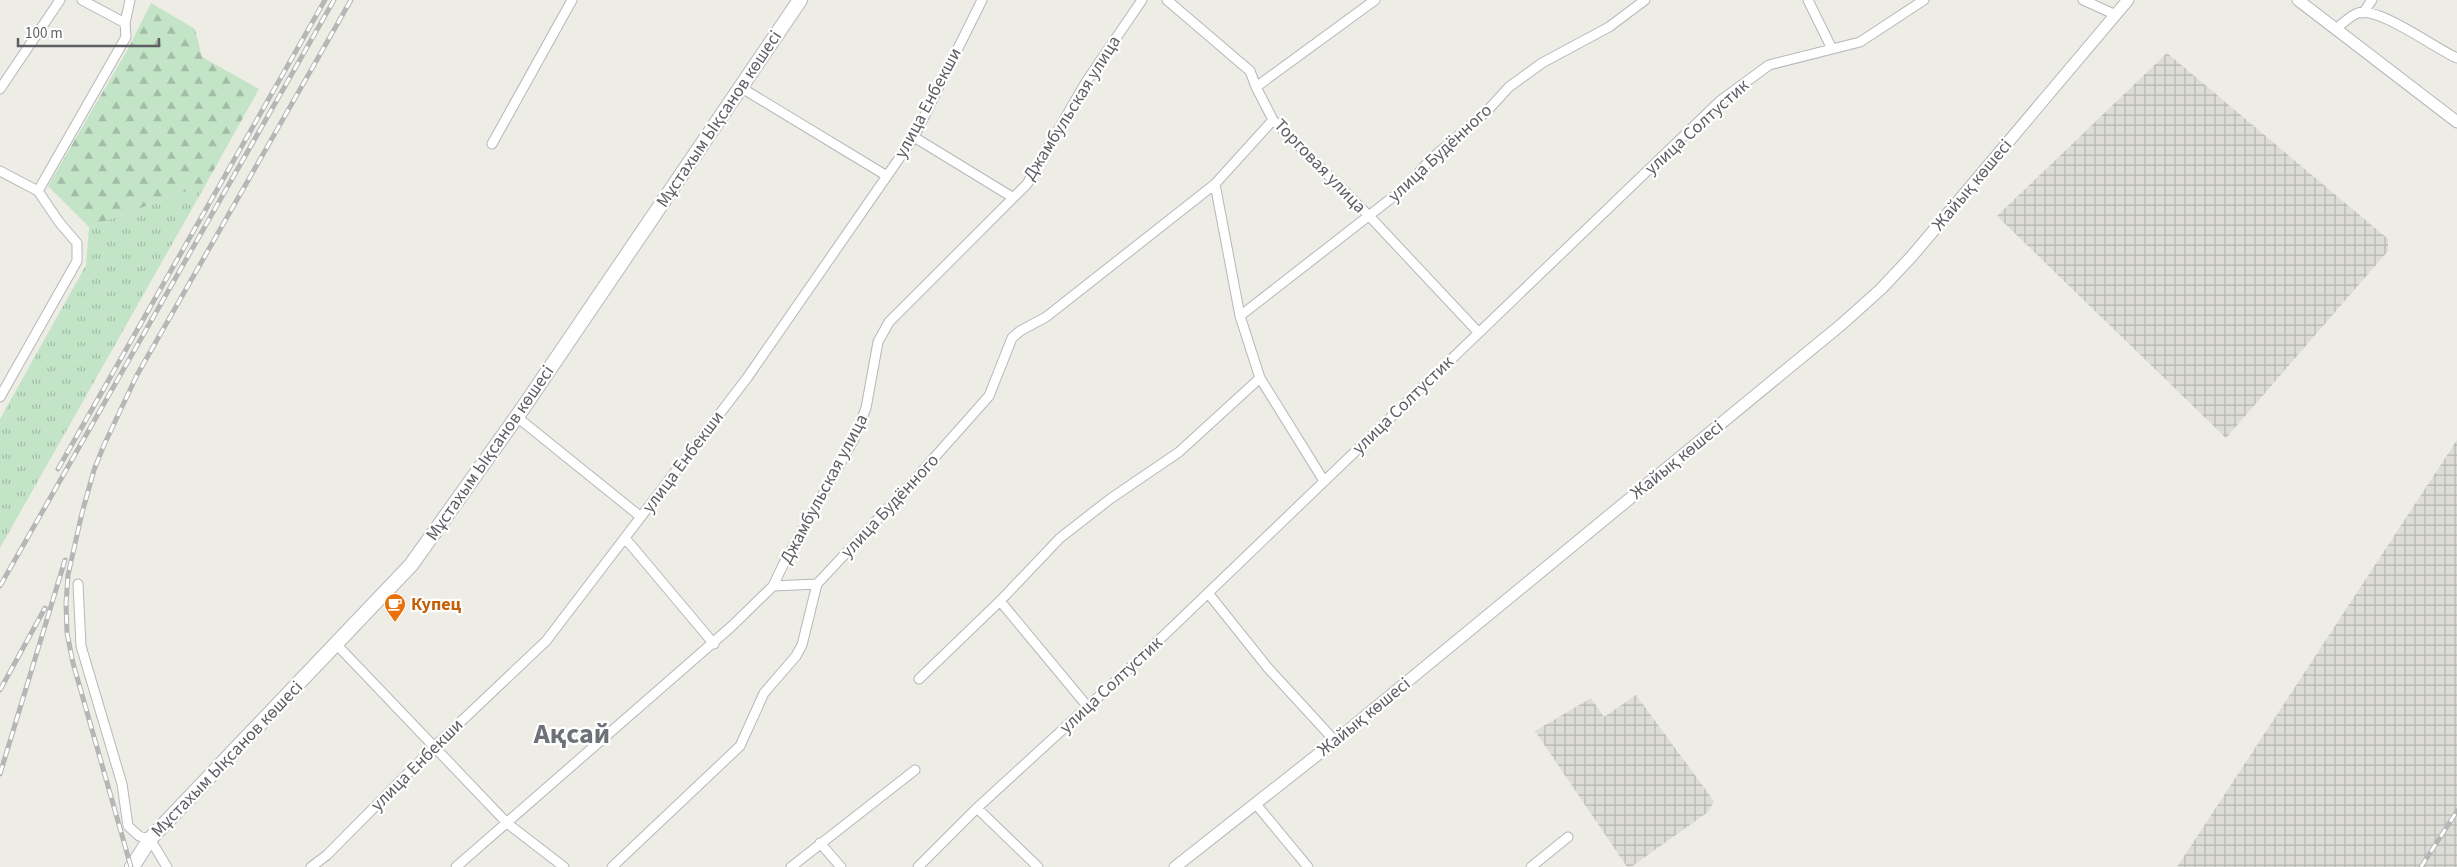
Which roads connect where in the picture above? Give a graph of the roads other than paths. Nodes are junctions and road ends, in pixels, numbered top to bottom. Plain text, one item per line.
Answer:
1 (60, 0) edge
2 (82, 0) edge
3 (130, 0) edge
4 (572, 0) edge
5 (800, 0) edge
6 (982, 0) edge
7 (1142, 0) edge
8 (1167, 0) edge
9 (1375, 0) edge
10 (1645, 0) edge
11 (1808, 0) edge
12 (1924, 0) edge
13 (2083, 0) edge
14 (2128, 0) edge
15 (2298, 0) edge
16 (2372, 0) edge
17 (2363, 13) junction
18 (2116, 15) junction
19 (125, 23) junction
20 (2336, 29) junction
21 (1832, 49) junction
22 (2457, 58) edge
23 (740, 87) junction
24 (1256, 87) junction
25 (0, 89) edge
26 (1273, 120) junction
27 (2457, 122) edge
28 (914, 138) junction
29 (492, 144) dead end
30 (0, 171) edge
31 (887, 176) junction
32 (1215, 184) junction
33 (38, 191) junction
34 (1012, 197) junction
35 (1369, 217) junction
36 (1240, 316) junction
37 (1478, 332) junction
38 (1260, 378) junction
39 (0, 396) edge
40 (517, 417) junction
41 (1324, 481) junction
42 (641, 517) junction
43 (625, 538) junction
44 (78, 584) dead end
45 (817, 584) junction
46 (773, 586) junction
47 (1208, 593) junction
48 (1000, 601) junction
49 (714, 644) junction
50 (337, 645) junction
51 (919, 680) dead end
52 (1088, 707) junction
53 (1336, 740) junction
54 (433, 748) junction
55 (914, 770) dead end
56 (1255, 803) junction
57 (977, 808) junction
58 (507, 823) junction
59 (1568, 837) dead end
60 (150, 839) junction
61 (820, 843) junction
62 (132, 867) edge
63 (167, 867) edge
64 (311, 867) edge
65 (456, 867) edge
66 (564, 867) edge
67 (612, 867) edge
68 (791, 867) edge
69 (841, 867) edge
70 (918, 867) edge
71 (1038, 867) edge
72 (1174, 867) edge
73 (1308, 867) edge
74 (1531, 867) edge

1 - 25 street
2 - 19 street
3 - 19 street
4 - 29 street
5 - 23 main road, Мұстахым Ықсанов көшесі
6 - 28 street, улица Енбекши
7 - 34 street, Джамбульская улица
8 - 24 street, Торговая улица
9 - 24 street
10 - 35 street, улица Будённого
11 - 21 street
12 - 21 street, улица Солтустик
13 - 18 street
14 - 18 street, Жайық көшесі
15 - 20 street
16 - 17 street
17 - 20 street
17 - 22 street
18 - 53 street, Жайық көшесі
19 - 33 street
20 - 27 street
21 - 37 street, улица Солтустик
23 - 31 street
23 - 40 main road, Мұстахым Ықсанов көшесі
24 - 26 street, Торговая улица
26 - 32 street, улица Будённого
26 - 35 street, Торговая улица
28 - 31 street, улица Енбекши
28 - 34 street
30 - 33 street
31 - 42 street, улица Енбекши
32 - 36 street
32 - 45 street, улица Будённого
33 - 39 street
34 - 46 street, Джамбульская улица
35 - 36 street, улица Будённого
35 - 37 street, Торговая улица
36 - 38 street
37 - 41 street, улица Солтустик
38 - 41 street
38 - 48 street
40 - 42 street
40 - 50 main road, Мұстахым Ықсанов көшесі
41 - 47 street, улица Солтустик
42 - 43 street, улица Енбекши
43 - 49 street
43 - 54 street, улица Енбекши
44 - 60 street
45 - 46 street
45 - 67 street, улица Будённого
46 - 49 street, Джамбульская улица
47 - 52 street, улица Солтустик
47 - 53 street
48 - 51 street
48 - 52 street
49 - 58 street, Джамбульская улица
50 - 54 street
50 - 60 main road, Мұстахым Ықсанов көшесі
52 - 57 street, улица Солтустик
53 - 56 street, Жайық көшесі
54 - 58 street
54 - 64 street, улица Енбекши
55 - 61 street
56 - 72 street, Жайық көшесі
56 - 73 street
57 - 70 street, улица Солтустик
57 - 71 street
58 - 65 street, Джамбульская улица
58 - 66 street
59 - 74 street
60 - 62 main road, Мұстахым Ықсанов көшесі
60 - 63 street
61 - 68 street
61 - 69 street

